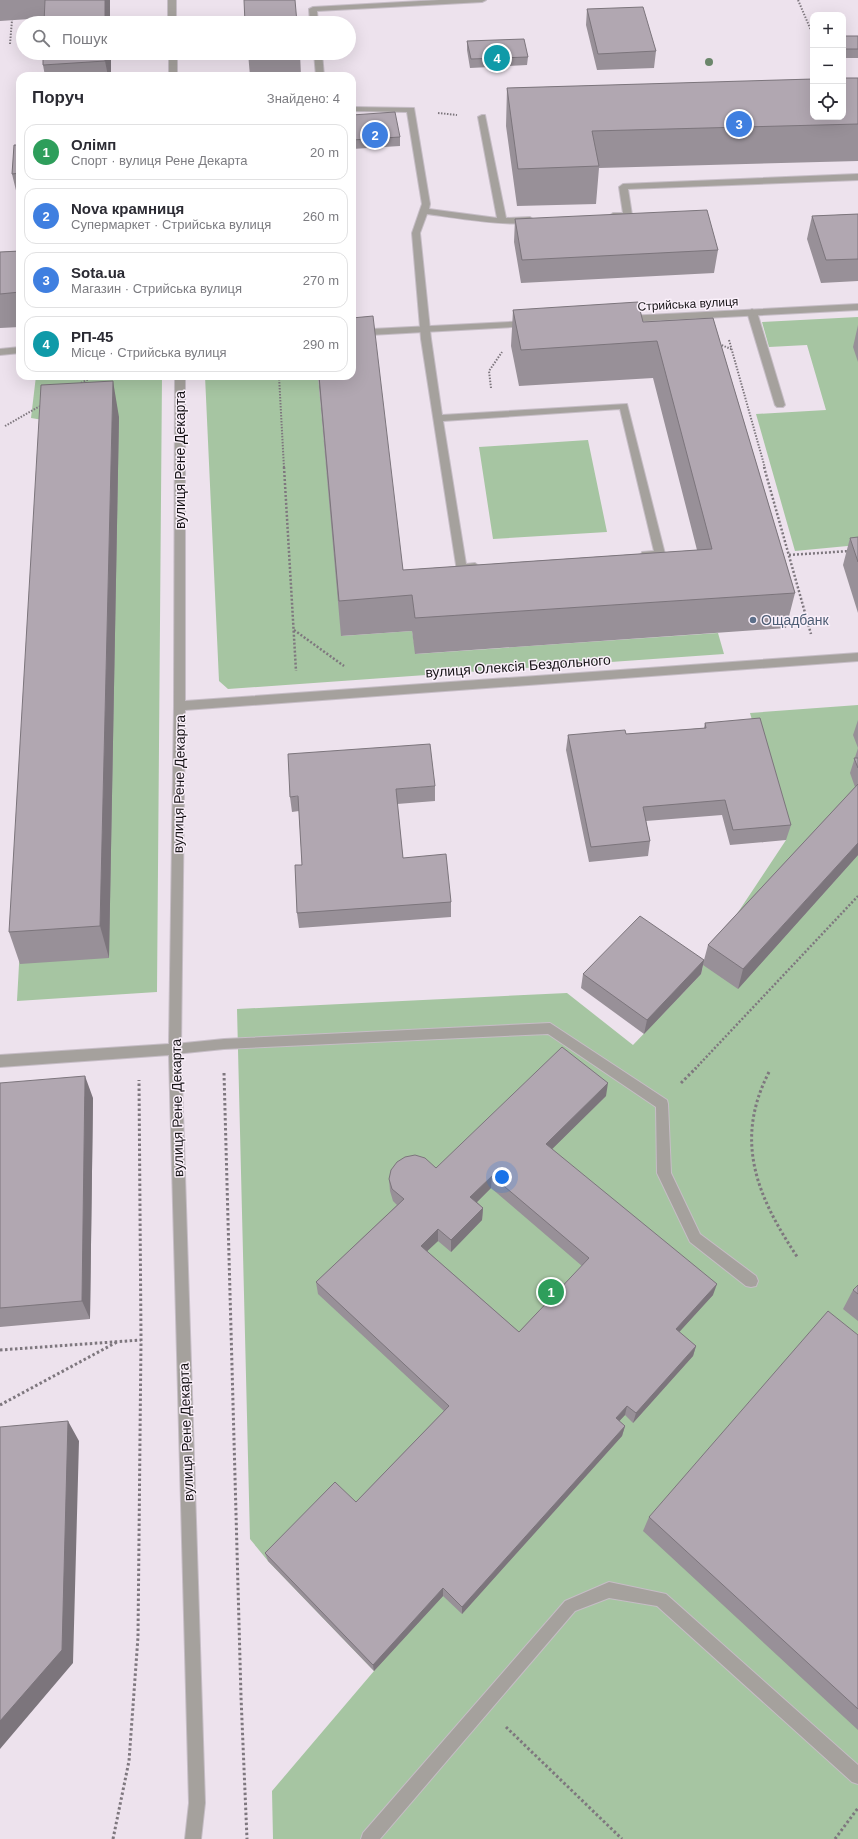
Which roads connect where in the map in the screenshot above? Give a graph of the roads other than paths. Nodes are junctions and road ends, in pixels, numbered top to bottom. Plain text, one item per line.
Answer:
1 (172, 0) edge
2 (482, 0) edge
3 (172, 16) edge
4 (314, 16) edge
5 (173, 60) edge
6 (319, 60) edge
7 (173, 72) edge
8 (320, 72) edge
9 (356, 109) edge
10 (482, 117) road end
11 (858, 178) edge
12 (423, 211) junction
13 (604, 216) edge
14 (542, 219) edge
15 (502, 222) junction
16 (858, 307) edge
17 (752, 312) junction
18 (617, 319) edge
19 (537, 323) edge
20 (425, 329) junction
21 (356, 332) edge
22 (16, 350) edge
23 (0, 352) edge
24 (180, 380) edge
25 (780, 405) dead end
26 (440, 418) junction
27 (636, 556) edge
28 (485, 567) edge
29 (858, 657) edge
30 (180, 706) junction
31 (175, 1049) junction
32 (0, 1061) edge
33 (751, 1281) dead end
34 (858, 1776) edge
35 (193, 1839) edge
36 (368, 1839) edge

1 - 3 street
2 - 4 street
5 - 7 street
6 - 8 street
9 - 12 street
10 - 15 street
11 - 13 street
12 - 15 street
12 - 20 street
14 - 15 street
16 - 17 street, Стрийська вулиця
17 - 18 street, Стрийська вулиця
17 - 25 street
19 - 20 street
20 - 21 street
20 - 26 street
22 - 23 street
24 - 30 street, вулиця Рене Декарта
26 - 27 street
26 - 28 street
29 - 30 street, вулиця Олексія Бездольного
30 - 31 street, вулиця Рене Декарта
31 - 32 street
31 - 33 street
31 - 35 street, вулиця Рене Декарта
34 - 36 street

